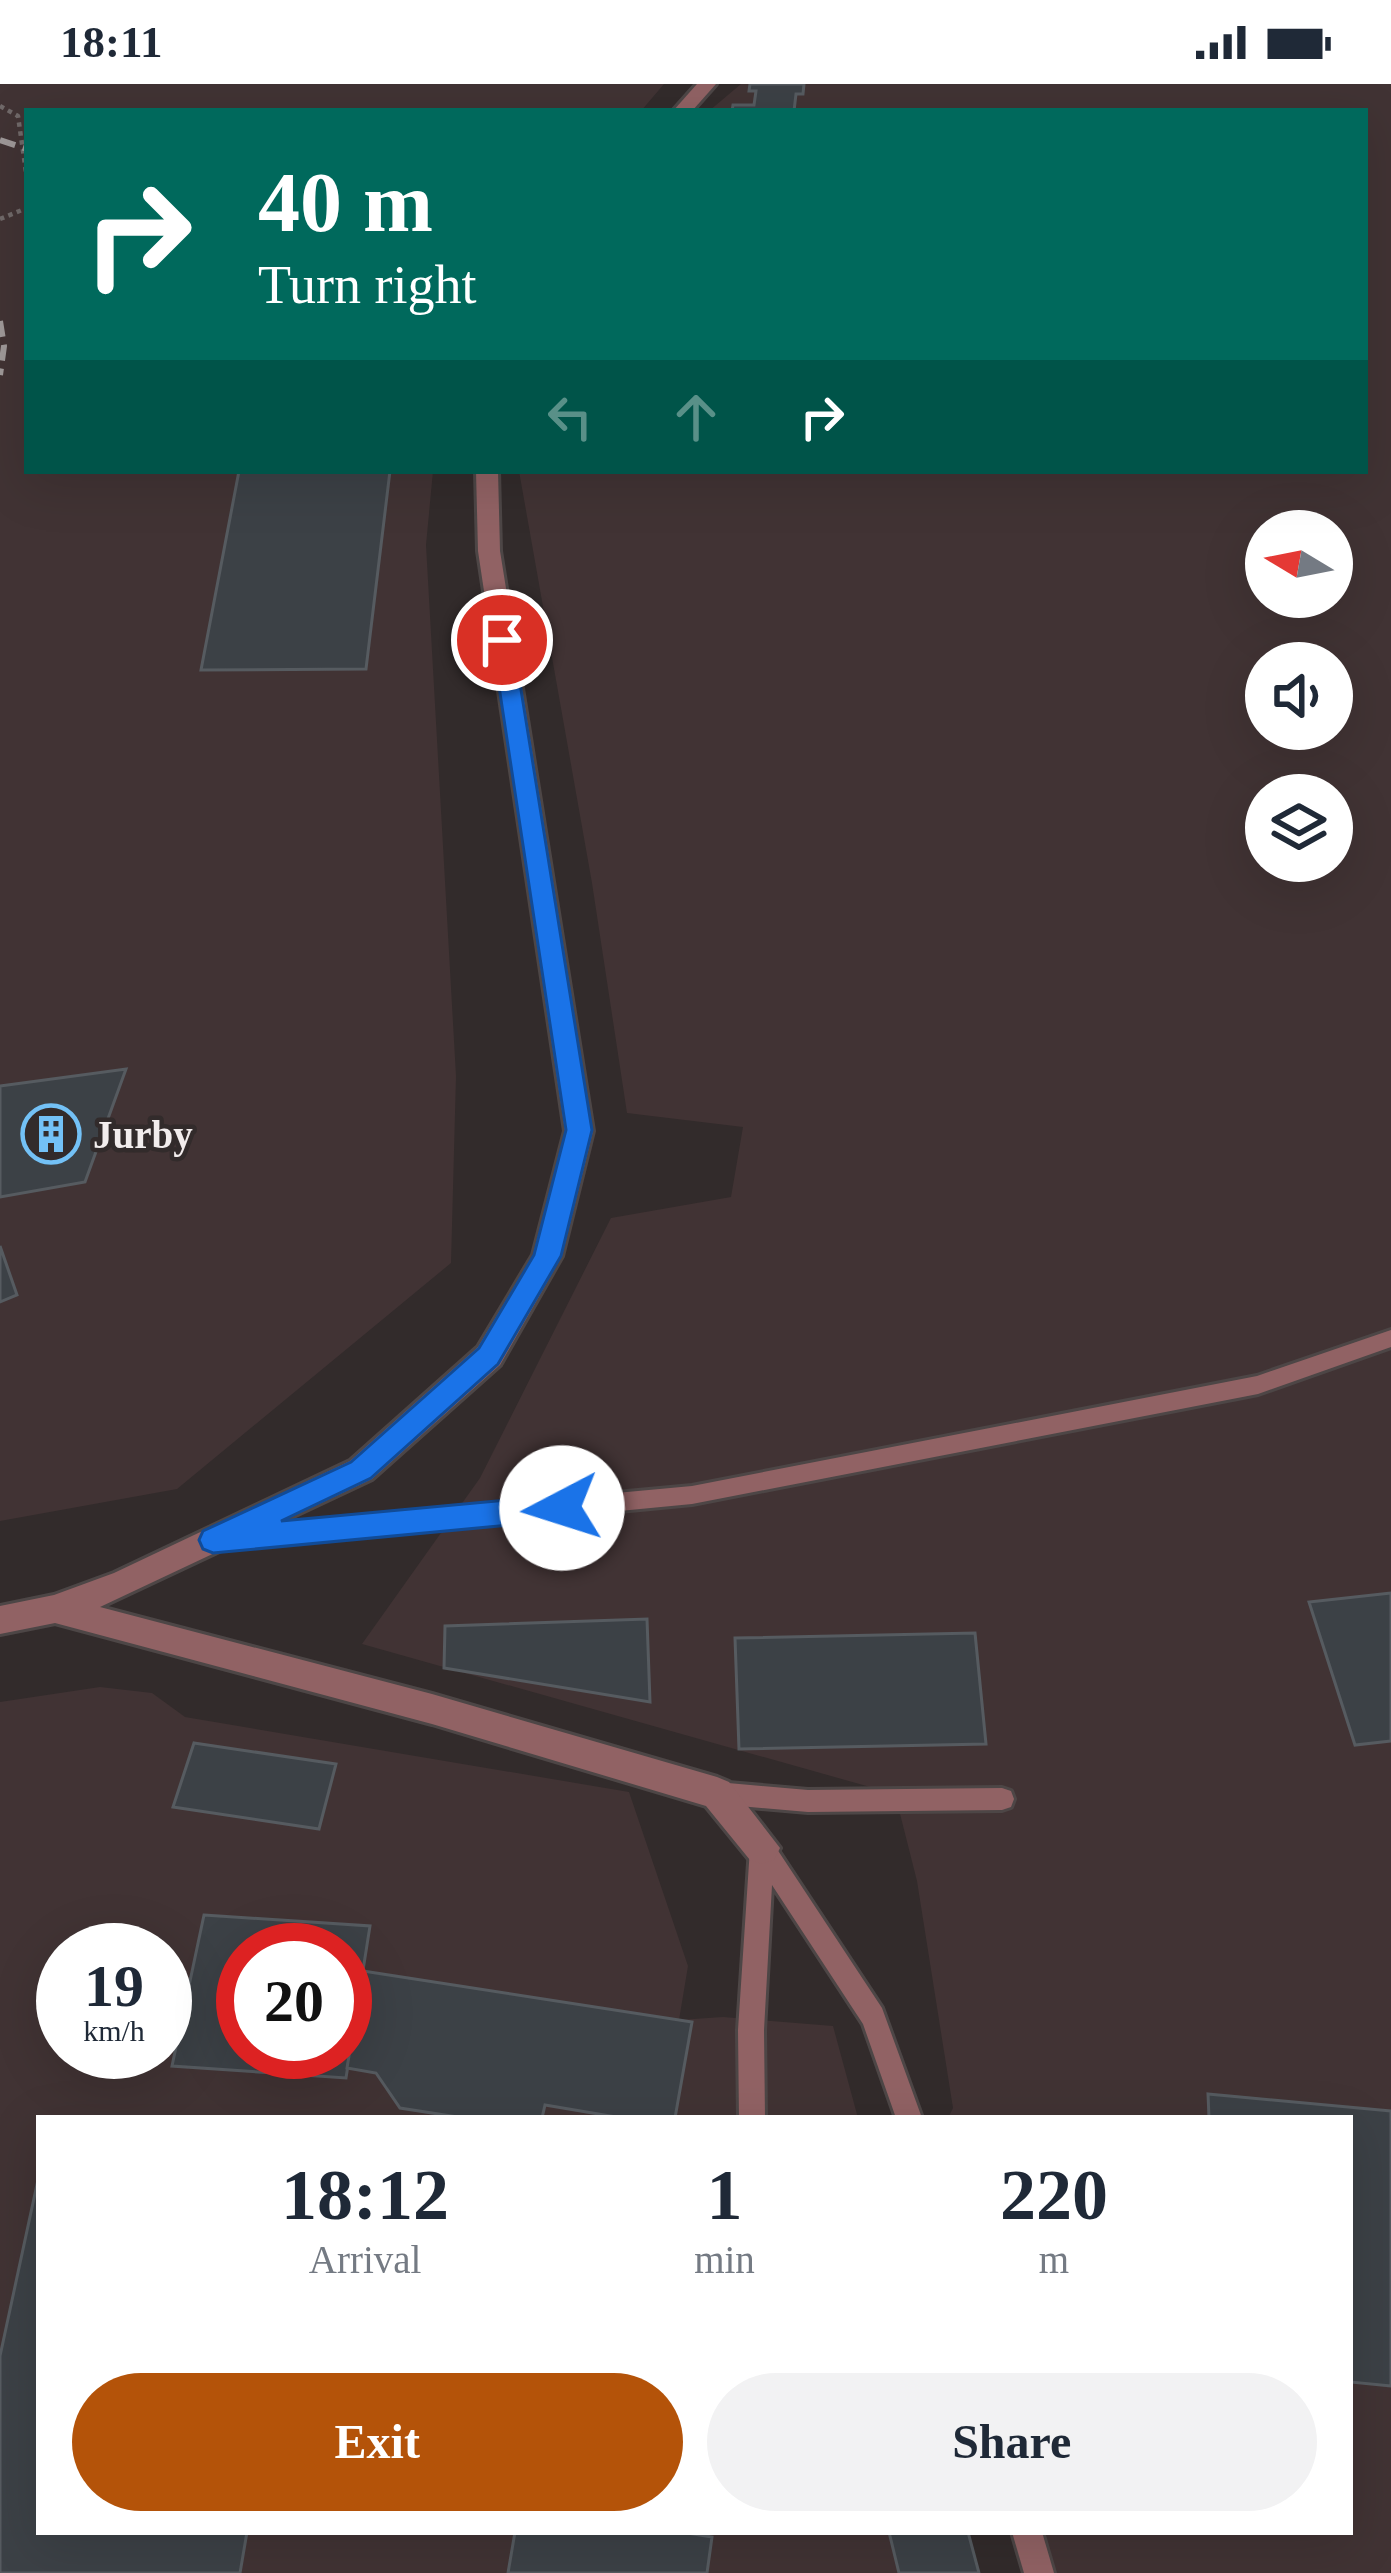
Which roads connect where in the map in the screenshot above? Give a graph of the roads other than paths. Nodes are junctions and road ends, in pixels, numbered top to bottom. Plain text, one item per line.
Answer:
1 (707, 84) edge
2 (685, 108) edge
3 (487, 474) edge
4 (1391, 1338) edge
5 (213, 1540) junction
6 (56, 1609) junction
7 (0, 1620) edge
8 (717, 1793) junction
9 (1002, 1799) dead end
10 (762, 1848) junction
11 (752, 2115) edge
12 (908, 2115) edge
13 (1028, 2535) edge
14 (1039, 2573) edge

1 - 2 street
3 - 5 street
4 - 5 lane
5 - 6 street
6 - 7 street
6 - 8 street
8 - 9 lane
8 - 10 street
10 - 11 lane
10 - 12 lane
13 - 14 lane

